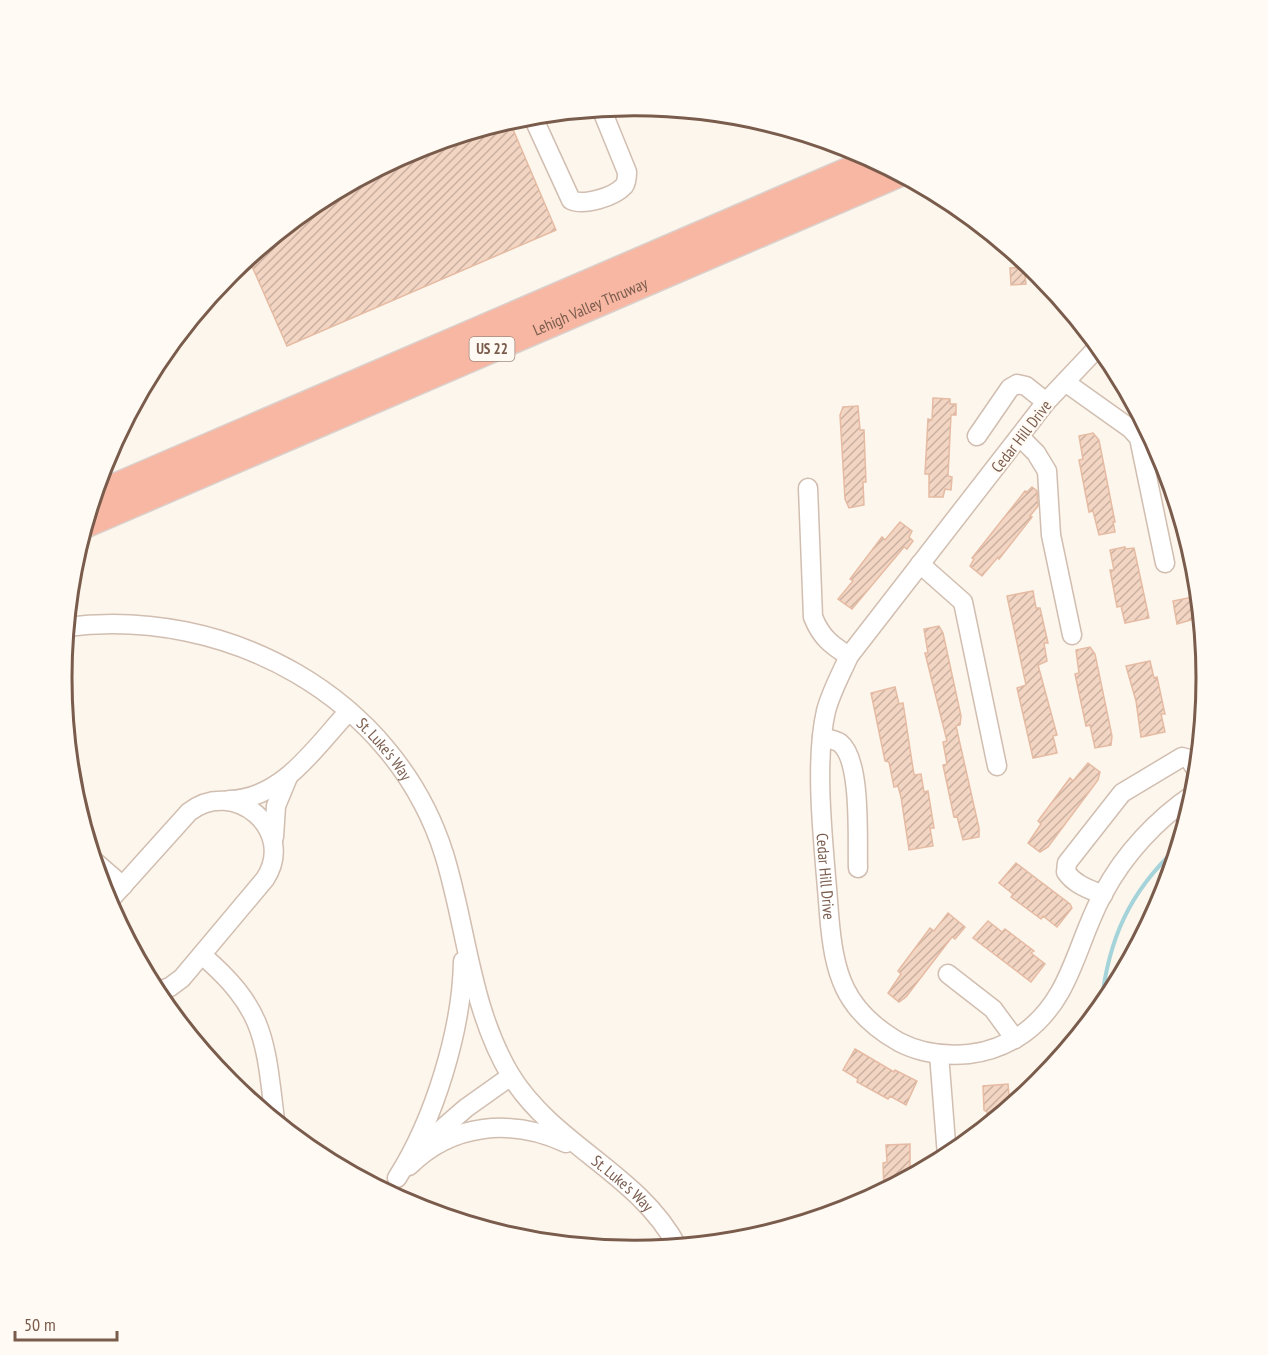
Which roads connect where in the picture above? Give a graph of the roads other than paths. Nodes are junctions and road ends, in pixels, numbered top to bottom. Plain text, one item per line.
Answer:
1 (605, 117) edge
2 (536, 124) edge
3 (864, 165) edge
4 (890, 177) edge
5 (1093, 353) edge
6 (1065, 382) junction
7 (1046, 402) junction
8 (977, 436) dead end
9 (1020, 436) junction
10 (808, 488) dead end
11 (104, 492) edge
12 (95, 520) edge
13 (1166, 563) dead end
14 (920, 564) junction
15 (75, 626) edge
16 (1072, 635) dead end
17 (849, 656) junction
18 (349, 711) junction
19 (822, 737) junction
20 (1190, 760) edge
21 (997, 766) dead end
22 (289, 776) junction
23 (227, 800) junction
24 (1181, 804) edge
25 (273, 846) junction
26 (858, 868) dead end
27 (107, 873) edge
28 (123, 886) junction
29 (115, 894) edge
30 (1102, 895) junction
31 (459, 911) junction
32 (202, 955) junction
33 (948, 974) dead end
34 (165, 987) edge
35 (1015, 1039) junction
36 (939, 1054) junction
37 (511, 1076) junction
38 (274, 1108) edge
39 (946, 1145) edge
40 (589, 1156) junction
41 (392, 1185) edge
42 (672, 1238) edge

1 - 2 street
3 - 11 highway, Lehigh Valley Thruway / US 22
4 - 12 highway, Lehigh Valley Thruway / US 22
5 - 6 street, Cedar Hill Drive
6 - 7 street, Cedar Hill Drive
6 - 13 street
7 - 8 street
7 - 9 street, Cedar Hill Drive
9 - 14 street, Cedar Hill Drive
9 - 16 street
10 - 17 street
14 - 17 street, Cedar Hill Drive
14 - 21 street
15 - 18 street, St. Luke's Way
17 - 19 street, Cedar Hill Drive
18 - 22 street
18 - 31 street, St. Luke's Way
19 - 26 street
19 - 36 street, Cedar Hill Drive
20 - 30 street
22 - 23 street
22 - 25 street
23 - 25 street
23 - 28 street
24 - 30 street, Cedar Hill Drive
25 - 32 street
27 - 28 street
28 - 29 street
30 - 35 street, Cedar Hill Drive
31 - 37 street, St. Luke's Way
31 - 41 street
32 - 34 street
32 - 38 street
33 - 35 street
35 - 36 street, Cedar Hill Drive
36 - 39 street
37 - 40 street, St. Luke's Way
37 - 41 street
40 - 41 street
40 - 42 street, St. Luke's Way

